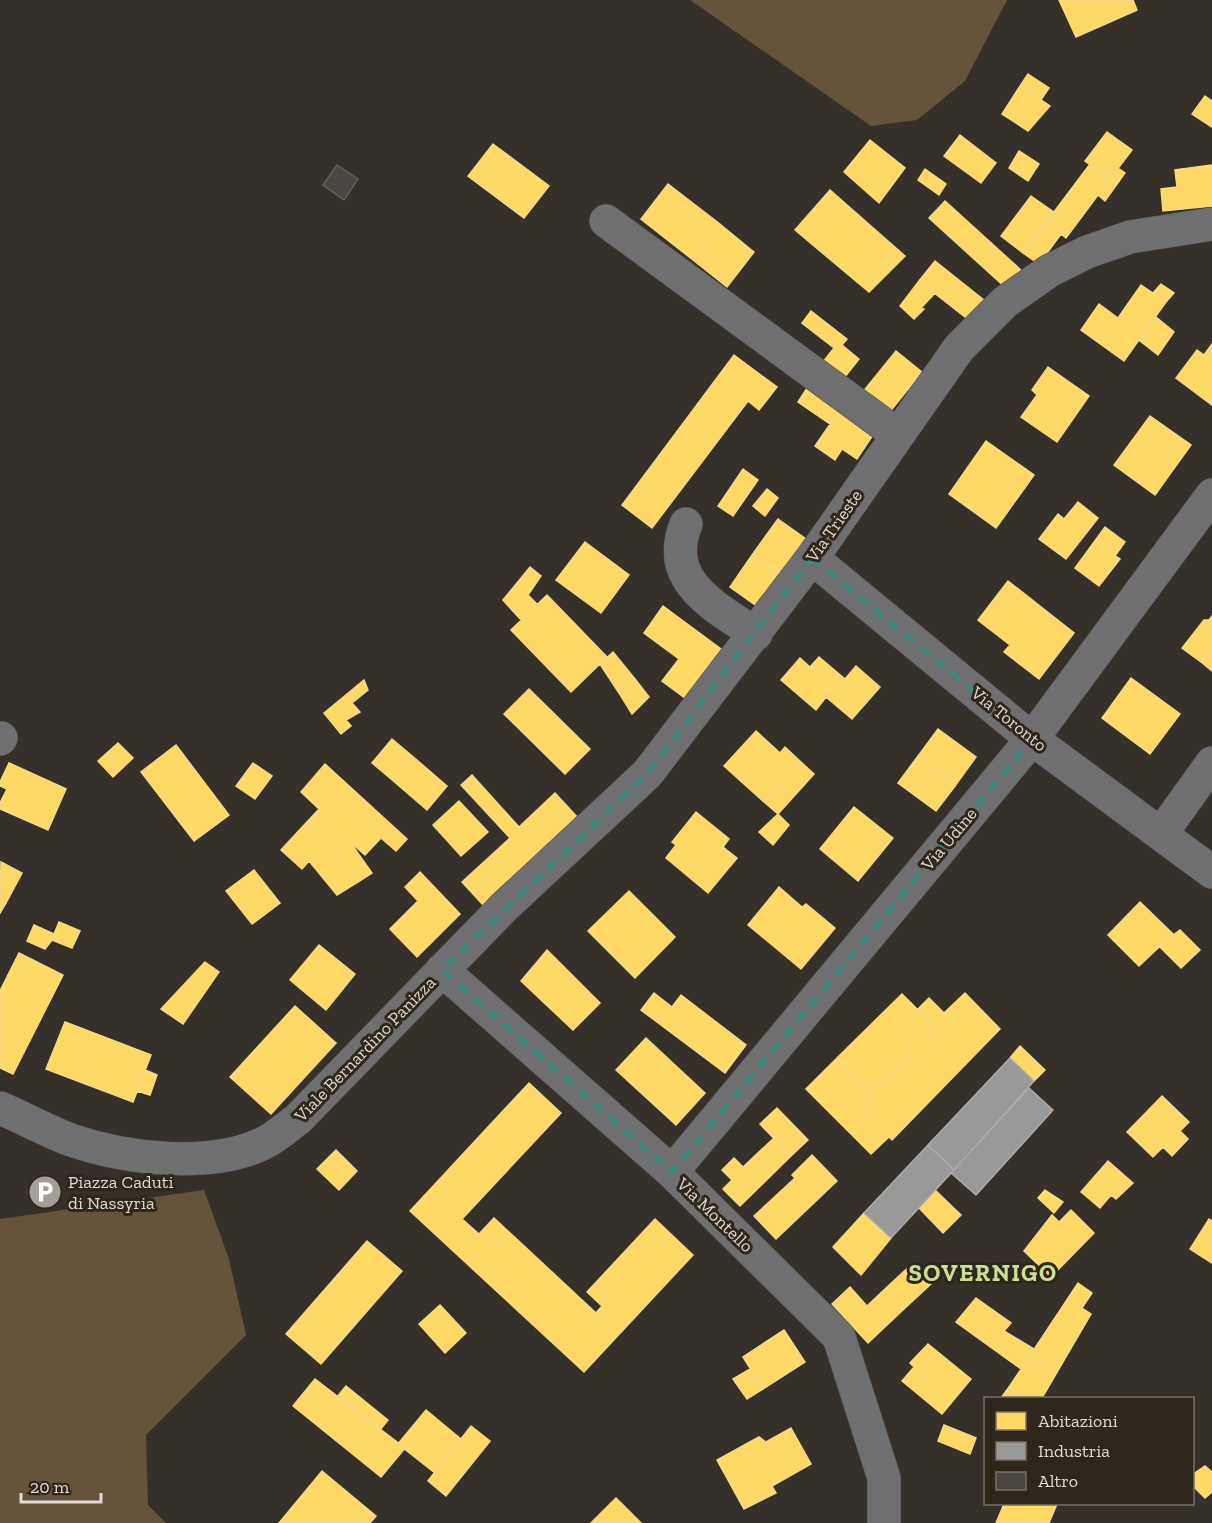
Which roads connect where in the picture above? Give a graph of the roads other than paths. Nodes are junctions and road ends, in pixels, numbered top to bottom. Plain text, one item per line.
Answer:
1 (606, 221) dead end
2 (1212, 224) edge
3 (898, 435) junction
4 (1212, 495) edge
5 (686, 524) dead end
6 (812, 558) junction
7 (756, 634) junction
8 (1032, 739) junction
9 (1212, 764) edge
10 (1161, 834) junction
11 (1212, 872) edge
12 (503, 908) joint
13 (442, 970) junction
14 (0, 1108) edge
15 (672, 1172) junction
16 (884, 1523) edge

1 - 3 street
2 - 3 street, Via Trieste
3 - 6 street, Via Trieste
4 - 8 street, Via Udine
5 - 7 street
6 - 7 street, Via Trieste
6 - 8 street, Via Toronto
7 - 12 street, Via Trieste
8 - 10 street, Via Toronto
8 - 15 street, Via Udine
9 - 10 street
10 - 11 street, Via Toronto
12 - 13 street, Viale Bernardino Panizza
13 - 14 street, Viale Bernardino Panizza
13 - 15 street, Via Montello
15 - 16 street, Via Montello

